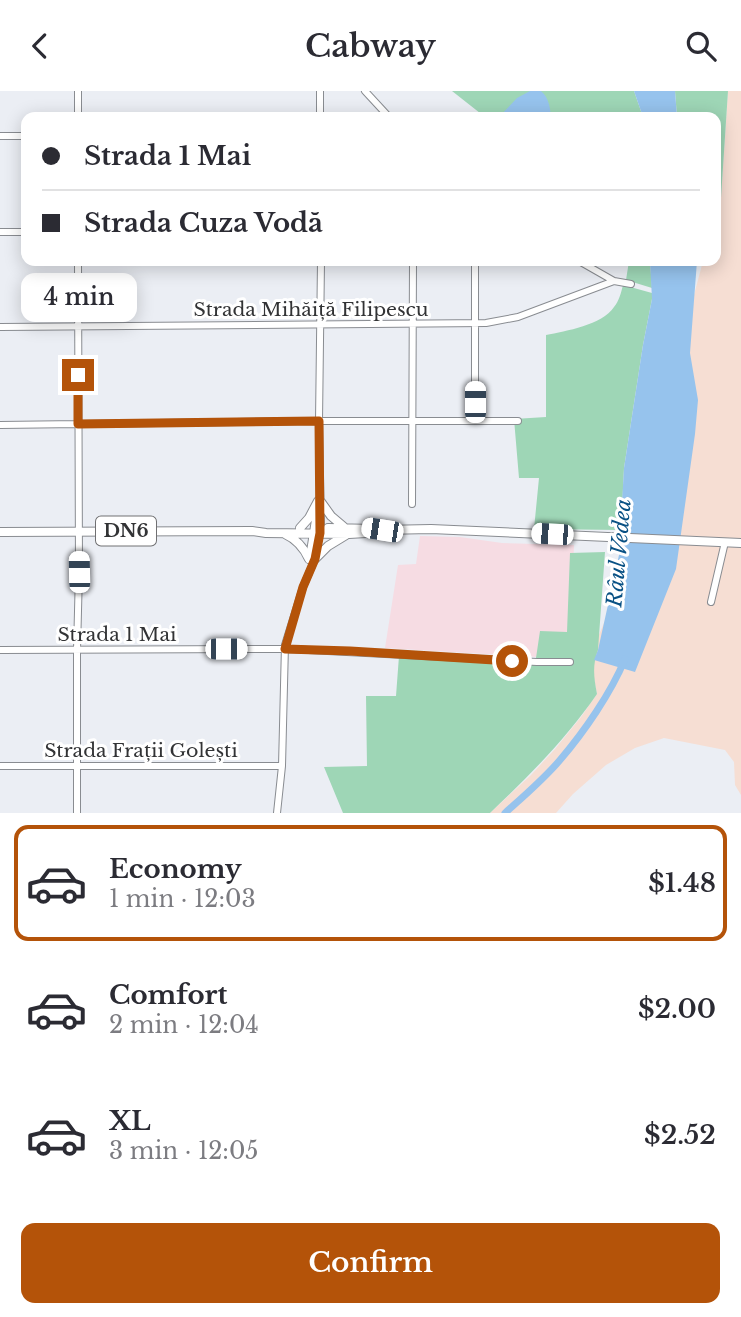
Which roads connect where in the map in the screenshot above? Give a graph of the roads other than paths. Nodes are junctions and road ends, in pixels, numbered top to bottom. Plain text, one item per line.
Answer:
1 (78, 91) edge
2 (320, 91) edge
3 (365, 91) edge
4 (78, 112) edge
5 (320, 112) edge
6 (384, 112) edge
7 (0, 136) edge
8 (21, 136) edge
9 (0, 232) edge
10 (21, 232) edge
11 (78, 266) edge
12 (321, 266) edge
13 (413, 266) edge
14 (475, 266) edge
15 (588, 266) edge
16 (614, 281) junction
17 (631, 284) dead end
18 (412, 324) junction
19 (475, 324) junction
20 (320, 325) junction
21 (0, 327) edge
22 (78, 327) junction
23 (319, 421) junction
24 (413, 421) junction
25 (475, 421) junction
26 (518, 421) dead end
27 (78, 424) junction
28 (0, 425) edge
29 (320, 499) junction
30 (412, 504) dead end
31 (300, 528) junction
32 (252, 531) junction
33 (317, 531) junction
34 (348, 531) junction
35 (0, 532) edge
36 (78, 532) junction
37 (282, 533) junction
38 (725, 542) junction
39 (741, 543) edge
40 (312, 559) junction
41 (711, 602) dead end
42 (285, 649) junction
43 (0, 650) edge
44 (76, 650) junction
45 (570, 662) dead end
46 (76, 765) junction
47 (0, 766) edge
48 (282, 766) junction
49 (77, 813) edge
50 (277, 813) edge

1 - 4 street
2 - 5 street
3 - 6 street
7 - 8 street
9 - 10 street
11 - 22 street
12 - 20 street
13 - 18 street
14 - 19 street
15 - 16 street
16 - 17 street
16 - 19 street, Strada Mihăiță Filipescu
18 - 19 street, Strada Mihăiță Filipescu
18 - 20 street, Strada Mihăiță Filipescu
18 - 24 street
19 - 25 street
20 - 22 street, Strada Mihăiță Filipescu
20 - 23 street
21 - 22 street, Strada Mihăiță Filipescu
22 - 27 street
23 - 24 street
23 - 27 street
23 - 29 street
24 - 25 street
24 - 30 street
25 - 26 street
27 - 28 street
27 - 36 street
29 - 31 main road
29 - 33 street
29 - 34 main road
31 - 32 main road, DN6
31 - 33 main road, DN6
32 - 36 main road, DN6
32 - 37 main road, DN6
33 - 34 main road, DN6
33 - 37 main road, DN6
33 - 40 street
34 - 38 main road, DN6
34 - 40 main road
35 - 36 main road, DN6
36 - 44 street
37 - 40 main road
38 - 39 main road, DN6
38 - 41 street
40 - 42 street
42 - 44 street, Strada 1 Mai
42 - 45 street, Strada 1 Mai
42 - 48 street
43 - 44 street, Strada 1 Mai
44 - 46 street
46 - 47 street, Strada Frații Golești
46 - 48 street, Strada Frații Golești
46 - 49 street
48 - 50 street

